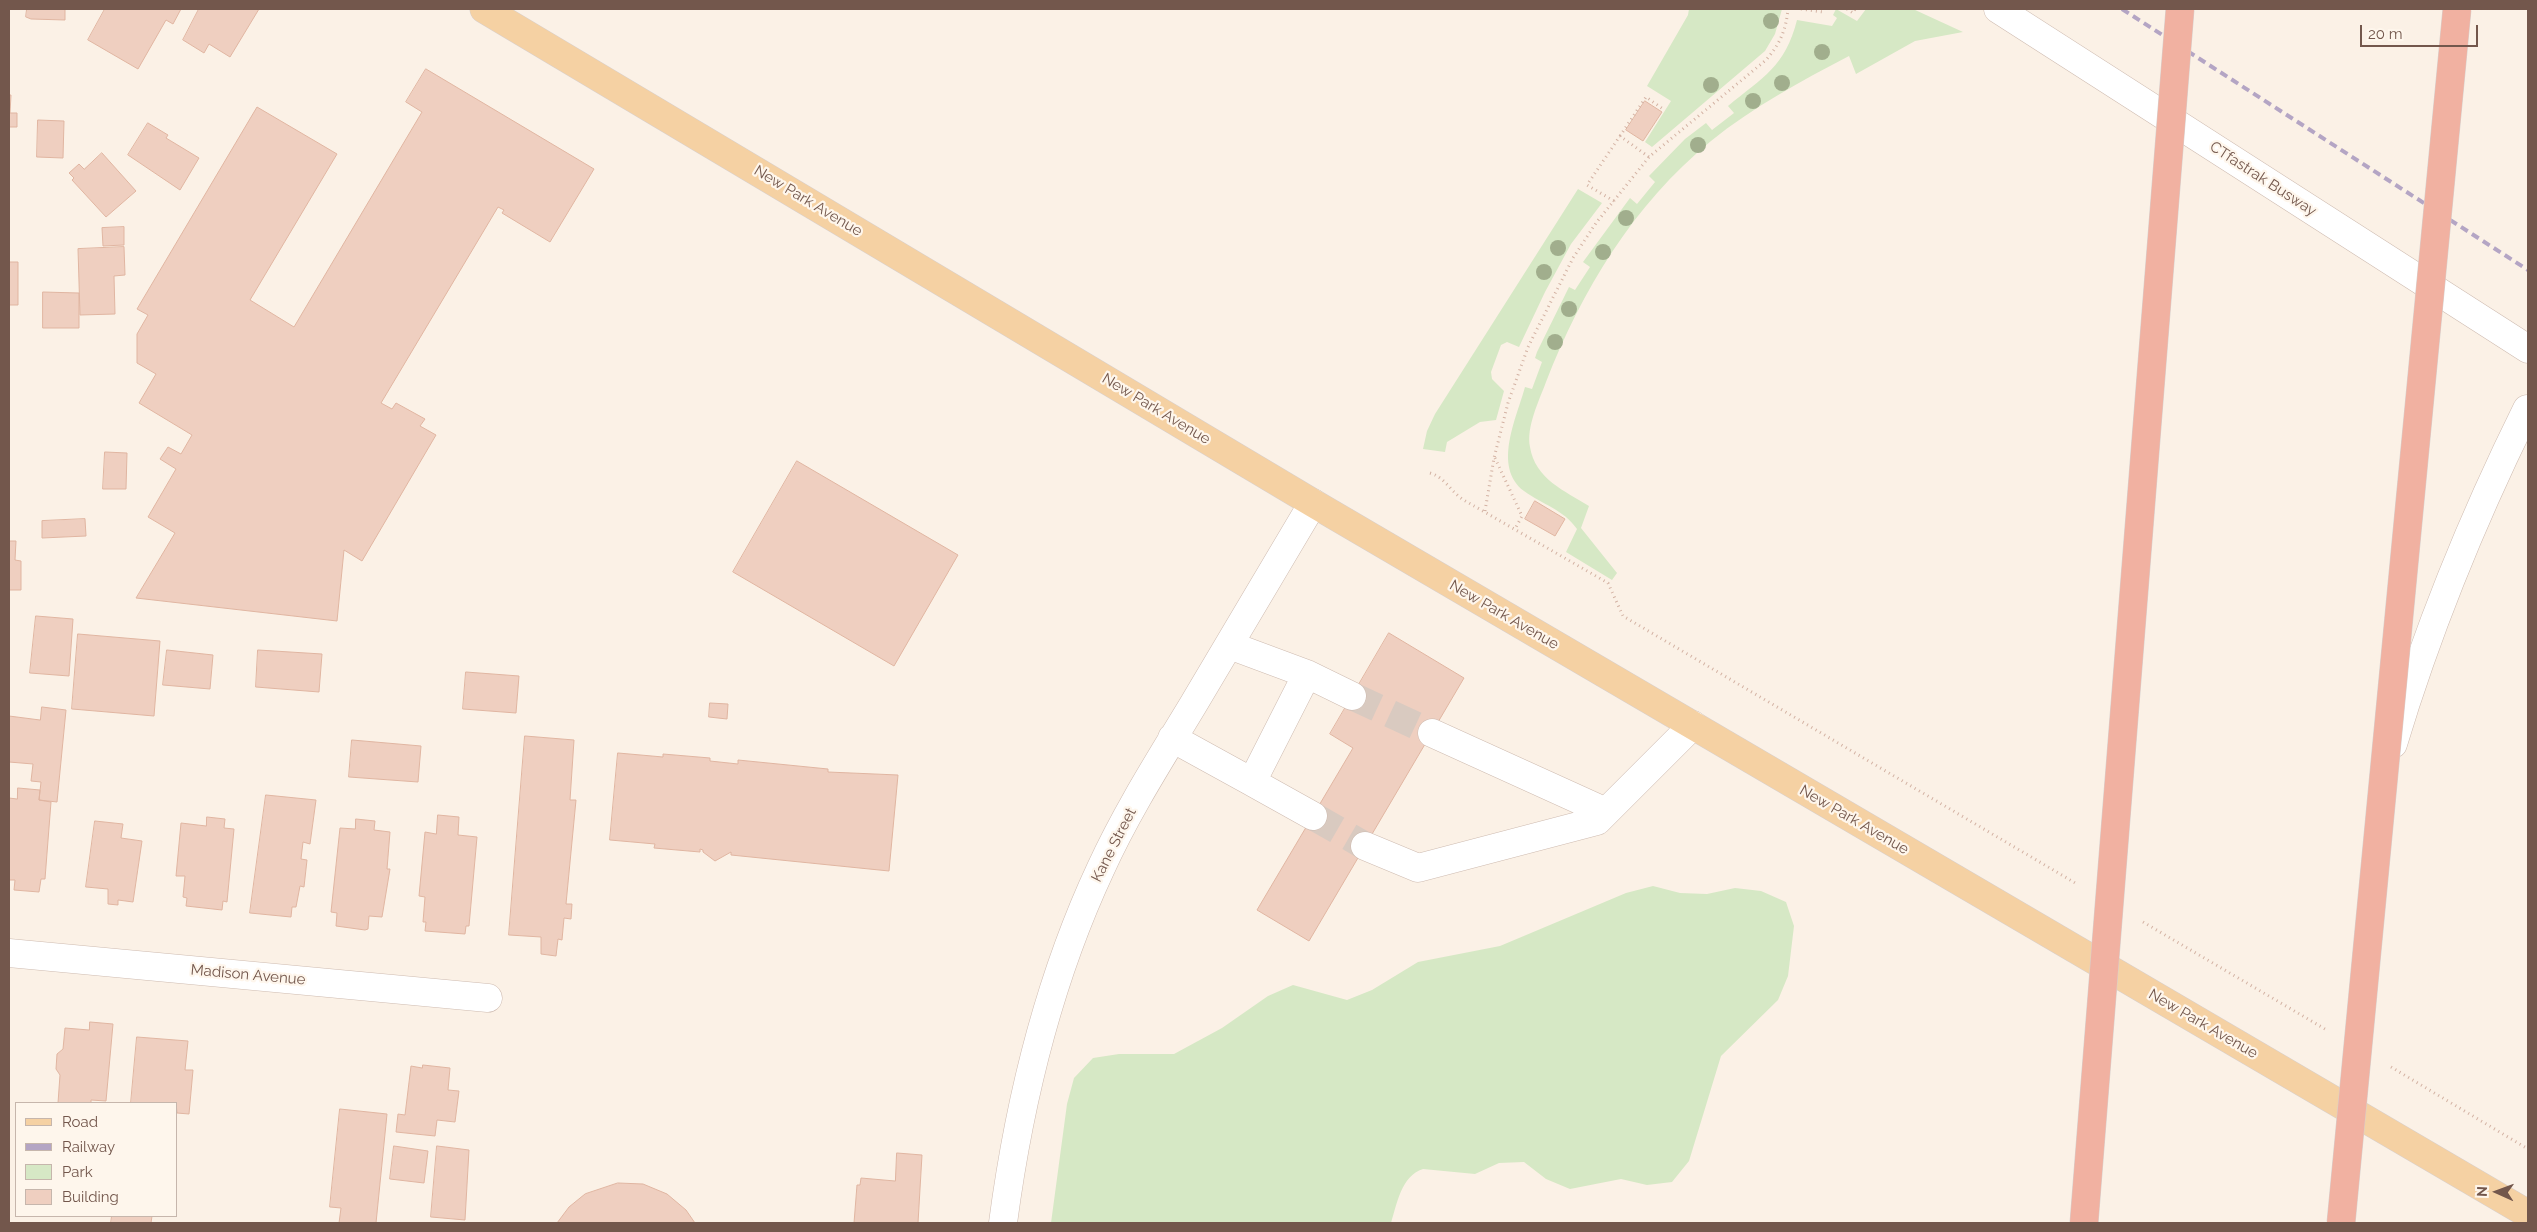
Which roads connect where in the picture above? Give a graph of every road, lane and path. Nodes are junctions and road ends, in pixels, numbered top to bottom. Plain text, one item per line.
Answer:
1 (484, 9) edge
2 (1788, 9) edge
3 (1801, 9) edge
4 (1847, 9) edge
5 (1855, 9) edge
6 (1998, 9) edge
7 (2180, 9) edge
8 (2457, 9) edge
9 (1823, 12) dead end
10 (1663, 109) dead end
11 (1620, 136) junction
12 (1649, 157) junction
13 (1614, 201) junction
14 (2528, 349) edge
15 (2527, 409) edge
16 (1494, 458) junction
17 (1430, 473) dead end
18 (1313, 503) junction
19 (1484, 511) junction
20 (1515, 529) junction
21 (1229, 645) junction
22 (1307, 674) junction
23 (1352, 696) tunnel mouth
24 (1693, 725) junction
25 (1432, 733) tunnel mouth
26 (1172, 738) junction
27 (2384, 774) junction
28 (1252, 782) junction
29 (1606, 812) junction
30 (1313, 816) tunnel mouth
31 (1365, 846) tunnel mouth
32 (2078, 885) dead end
33 (2139, 920) dead end
34 (9, 953) edge
35 (488, 998) dead end
36 (2331, 1033) dead end
37 (2390, 1066) dead end
38 (2528, 1149) edge
39 (2528, 1214) edge
40 (1003, 1223) edge
41 (2084, 1223) edge
42 (2342, 1223) edge

1 - 18 main road, New Park Avenue
2 - 12 path
3 - 9 path
4 - 5 path
6 - 14 street, CTfastrak Busway
7 - 41 highway, bridge
8 - 27 highway, bridge
10 - 11 path
11 - 12 path
11 - 13 path
12 - 13 path
13 - 16 path
15 - 27 street, bridge
16 - 19 path
16 - 20 path
17 - 19 path
18 - 21 street, Kane Street
18 - 24 main road, New Park Avenue
19 - 20 path
20 - 32 path
21 - 22 street
21 - 26 street, Kane Street
22 - 23 street
22 - 28 street
24 - 29 street
24 - 39 main road, New Park Avenue
25 - 29 street
26 - 28 street
26 - 40 street, Kane Street
27 - 42 highway, bridge
28 - 30 street
29 - 31 street
33 - 36 path
34 - 35 street, Madison Avenue
37 - 38 path

